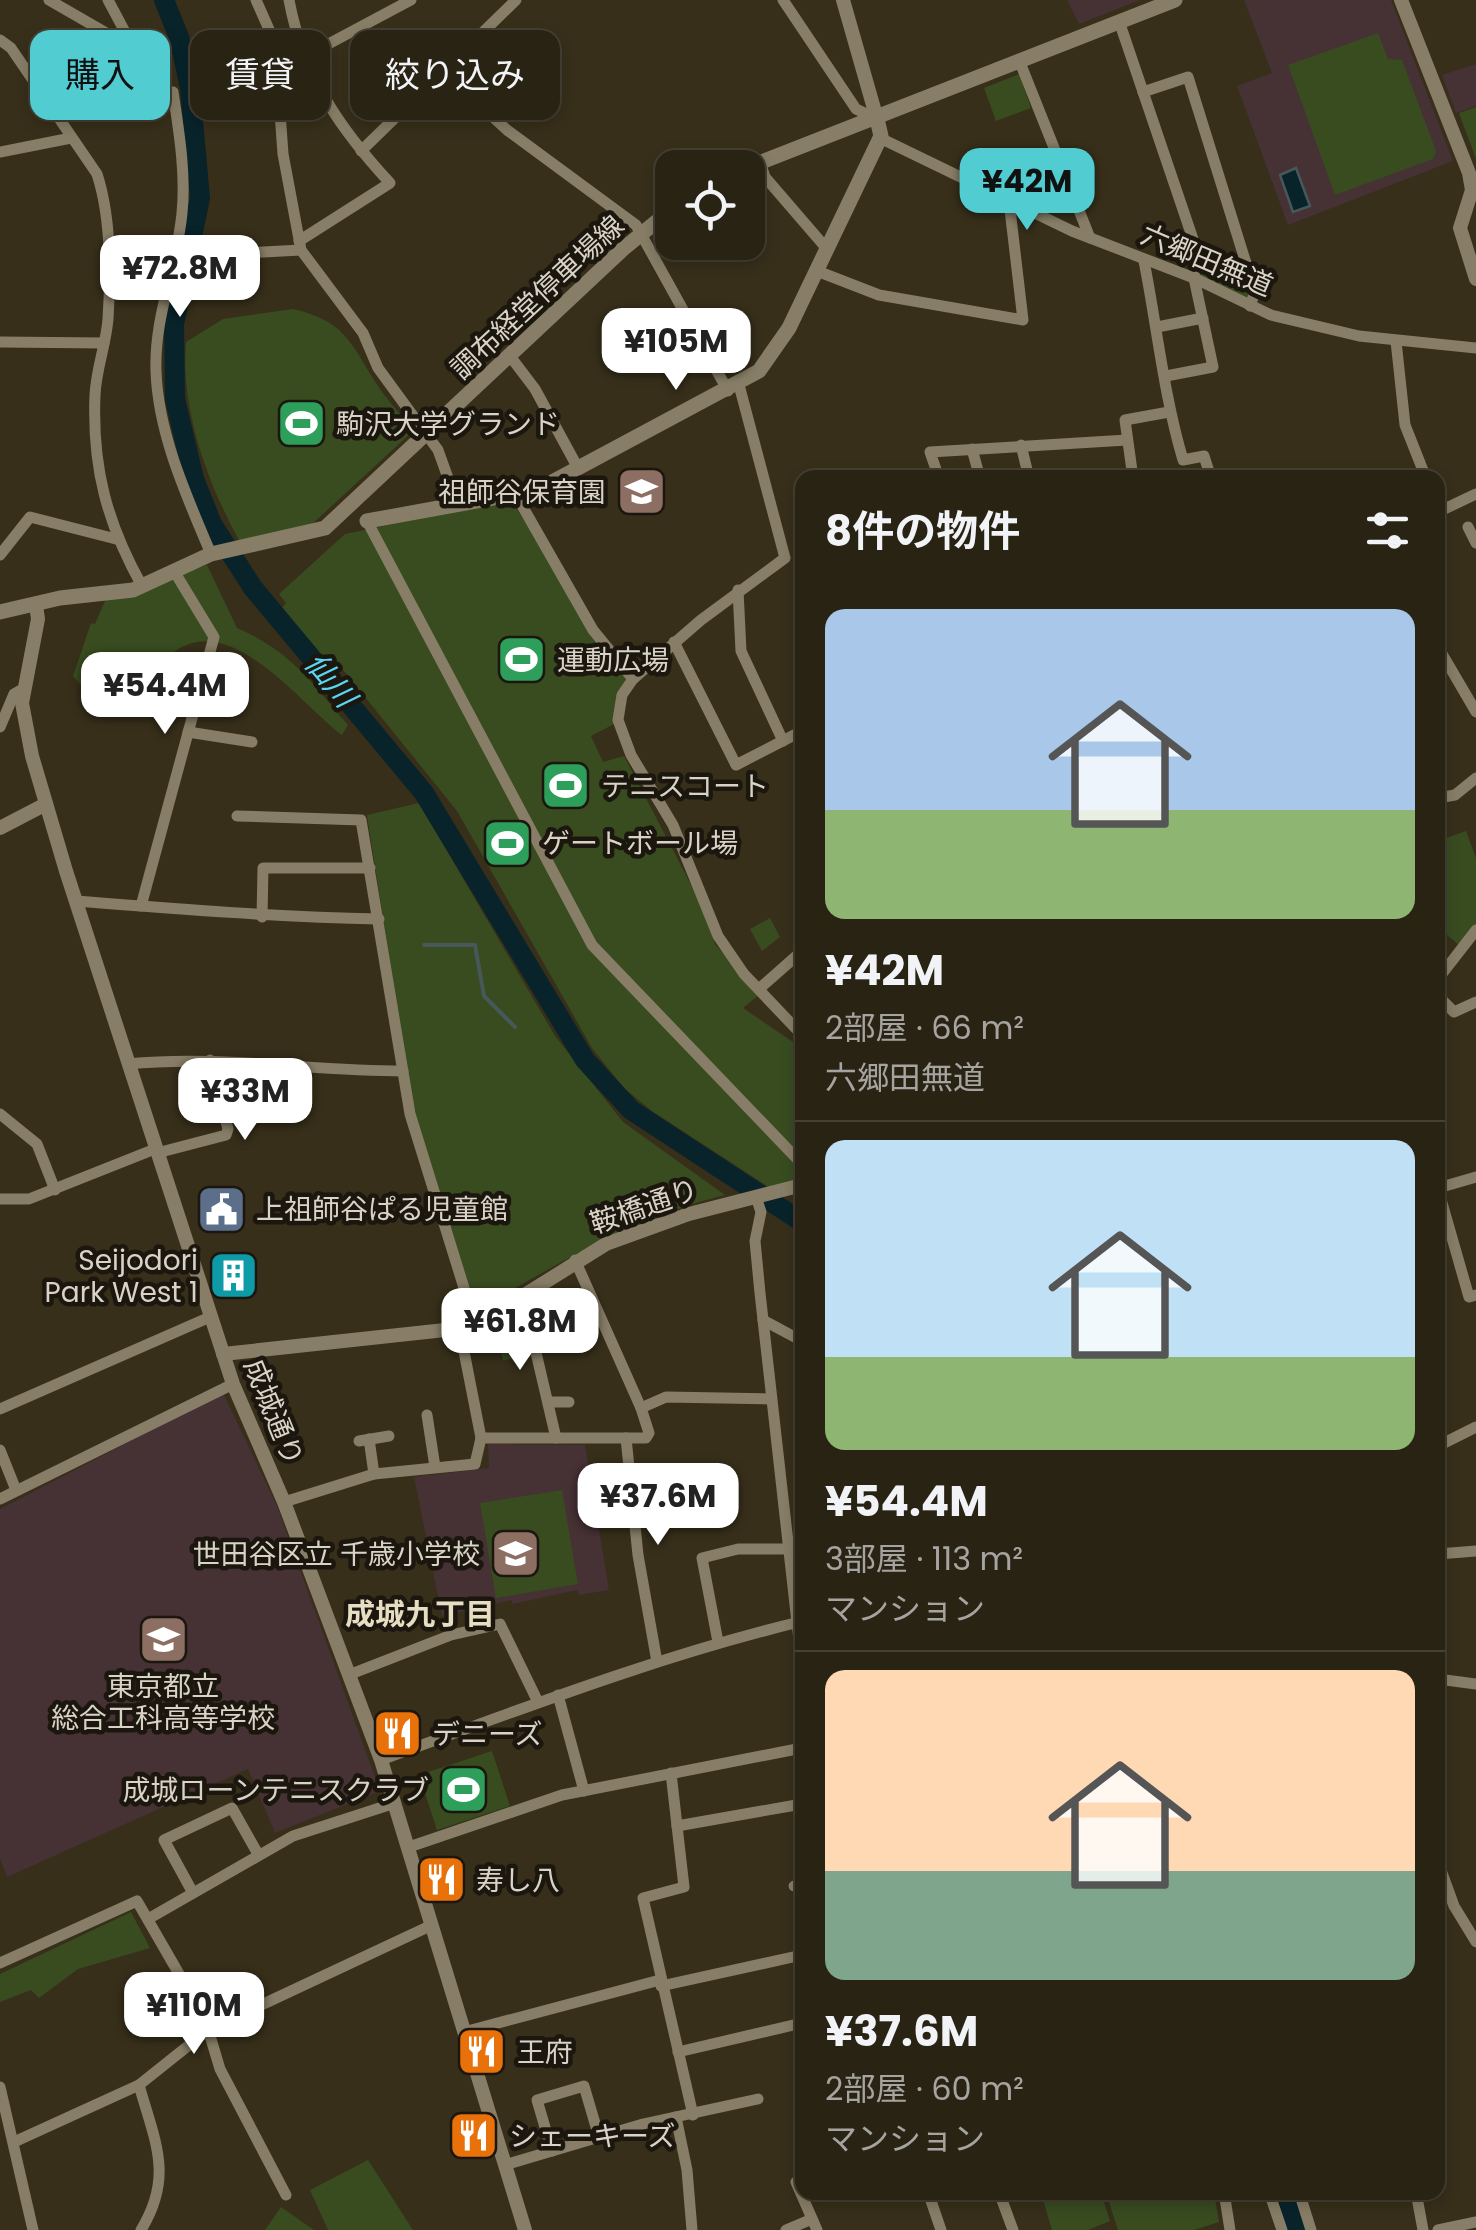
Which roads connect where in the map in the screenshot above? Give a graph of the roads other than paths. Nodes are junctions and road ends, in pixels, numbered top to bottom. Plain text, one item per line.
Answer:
1 (49, 0) edge
2 (108, 0) edge
3 (256, 0) edge
4 (290, 0) edge
5 (411, 0) edge
6 (516, 0) edge
7 (783, 0) edge
8 (842, 0) edge
9 (1175, 0) edge
10 (1401, 0) edge
11 (1119, 21) junction
12 (297, 30) edge
13 (487, 30) edge
14 (1, 43) edge
15 (330, 43) edge
16 (1019, 60) junction
17 (174, 92) dead end
18 (1143, 92) junction
19 (330, 110) edge
20 (877, 119) junction
21 (395, 120) edge
22 (495, 120) edge
23 (71, 138) junction
24 (880, 138) junction
25 (0, 152) edge
26 (361, 152) junction
27 (765, 161) edge
28 (765, 176) edge
29 (1009, 200) junction
30 (655, 223) edge
31 (642, 233) junction
32 (1090, 238) junction
33 (300, 246) junction
34 (828, 249) junction
35 (204, 255) dead end
36 (1144, 261) junction
37 (817, 271) junction
38 (1194, 278) junction
39 (1476, 279) edge
40 (1250, 306) junction
41 (1202, 318) junction
42 (1157, 328) junction
43 (1396, 340) junction
44 (0, 342) edge
45 (104, 343) junction
46 (1476, 348) edge
47 (510, 356) junction
48 (1166, 376) junction
49 (733, 388) junction
50 (1169, 412) junction
51 (426, 436) junction
52 (1127, 440) junction
53 (1021, 445) junction
54 (972, 449) junction
55 (578, 468) junction
56 (936, 470) edge
57 (978, 470) edge
58 (1026, 470) edge
59 (1132, 470) edge
60 (1209, 470) edge
61 (1423, 470) edge
62 (1476, 494) edge
63 (516, 496) junction
64 (457, 503) junction
65 (1445, 506) edge
66 (367, 520) joint
67 (1468, 527) dead end
68 (116, 539) junction
69 (1476, 543) edge
70 (213, 553) junction
71 (0, 555) edge
72 (174, 571) junction
73 (142, 586) junction
74 (738, 590) junction
75 (36, 605) junction
76 (0, 612) edge
77 (674, 642) junction
78 (1445, 670) edge
79 (633, 678) junction
80 (22, 690) junction
81 (1476, 712) edge
82 (0, 727) edge
83 (188, 732) junction
84 (795, 735) edge
85 (783, 741) junction
86 (252, 742) dead end
87 (1476, 778) edge
88 (1445, 796) edge
89 (46, 804) junction
90 (237, 816) dead end
91 (0, 828) edge
92 (370, 868) junction
93 (76, 901) junction
94 (141, 906) junction
95 (262, 917) junction
96 (378, 919) junction
97 (1476, 930) edge
98 (795, 957) edge
99 (1445, 970) edge
100 (760, 988) junction
101 (1476, 1002) edge
102 (1445, 1003) edge
103 (795, 1026) edge
104 (210, 1060) junction
105 (128, 1064) junction
106 (403, 1071) junction
107 (0, 1114) edge
108 (156, 1151) junction
109 (795, 1157) edge
110 (1476, 1177) edge
111 (1445, 1186) edge
112 (795, 1187) edge
113 (55, 1190) junction
114 (0, 1199) edge
115 (752, 1205) junction
116 (1445, 1213) edge
117 (575, 1260) junction
118 (1476, 1295) edge
119 (523, 1297) junction
120 (210, 1317) junction
121 (763, 1320) junction
122 (466, 1323) junction
123 (795, 1337) edge
124 (223, 1354) junction
125 (233, 1384) junction
126 (771, 1399) junction
127 (548, 1402) junction
128 (570, 1402) dead end
129 (640, 1408) junction
130 (0, 1410) edge
131 (427, 1415) dead end
132 (1476, 1427) edge
133 (389, 1436) dead end
134 (481, 1438) junction
135 (556, 1438) junction
136 (626, 1438) junction
137 (1445, 1442) edge
138 (0, 1450) edge
139 (435, 1466) junction
140 (374, 1474) junction
141 (16, 1490) junction
142 (0, 1498) edge
143 (284, 1502) junction
144 (788, 1549) junction
145 (1476, 1551) edge
146 (1445, 1553) edge
147 (795, 1575) edge
148 (795, 1623) edge
149 (718, 1642) junction
150 (657, 1662) junction
151 (351, 1674) junction
152 (1445, 1679) edge
153 (1476, 1684) edge
154 (558, 1695) junction
155 (538, 1702) junction
156 (795, 1749) edge
157 (381, 1760) junction
158 (671, 1773) junction
159 (584, 1792) junction
160 (395, 1803) junction
161 (795, 1805) edge
162 (677, 1826) junction
163 (410, 1847) junction
164 (258, 1854) junction
165 (1445, 1881) edge
166 (193, 1893) junction
167 (148, 1918) junction
168 (432, 1925) junction
169 (1476, 1942) edge
170 (795, 1956) edge
171 (0, 1963) edge
172 (661, 1983) junction
173 (795, 2026) edge
174 (208, 2030) junction
175 (464, 2032) junction
176 (678, 2052) junction
177 (0, 2086) edge
178 (139, 2086) junction
179 (758, 2100) dead end
180 (693, 2115) junction
181 (676, 2117) junction
182 (599, 2137) junction
183 (14, 2142) junction
184 (552, 2151) junction
185 (505, 2164) junction
186 (286, 2195) dead end
187 (804, 2200) edge
188 (931, 2200) edge
189 (1001, 2200) edge
190 (1225, 2200) edge
191 (1273, 2200) edge
192 (1302, 2200) edge
193 (1417, 2200) edge
194 (1476, 2222) edge
195 (815, 2224) edge
196 (32, 2230) edge
197 (141, 2230) edge
198 (525, 2230) edge
199 (692, 2230) edge
200 (786, 2230) edge
201 (941, 2230) edge
202 (1014, 2230) edge
203 (1230, 2230) edge
204 (1282, 2230) edge
205 (1312, 2230) edge
206 (1423, 2230) edge
207 (1438, 2230) edge

1 - 2 street
3 - 33 street
4 - 12 street
5 - 15 street
6 - 13 street
7 - 20 street
8 - 20 street
9 - 11 main road
10 - 39 street
11 - 16 main road
11 - 18 street
14 - 23 street
16 - 20 main road
16 - 32 street
17 - 70 street
18 - 38 street
18 - 40 street
19 - 26 street
20 - 24 main road
20 - 27 main road
21 - 26 street
22 - 31 street
23 - 25 street
23 - 45 street
24 - 29 street, 六郷田無道
24 - 34 main road
26 - 33 street
28 - 34 street
29 - 32 street, 六郷田無道
29 - 37 street
30 - 31 main road, 調布経堂停車場線
31 - 47 main road, 調布経堂停車場線
31 - 49 street
32 - 36 street, 六郷田無道
33 - 35 street
33 - 51 street
34 - 37 main road
36 - 38 street, 六郷田無道
36 - 42 street
37 - 49 main road
38 - 40 street, 六郷田無道
38 - 41 street
40 - 43 street, 六郷田無道
41 - 42 street
41 - 48 street
42 - 48 street
43 - 46 street, 六郷田無道
43 - 61 street
44 - 45 street
45 - 68 street
47 - 51 main road, 調布経堂停車場線
47 - 55 street
48 - 50 street
49 - 55 main road
49 - 74 street
50 - 52 street
50 - 60 street
51 - 64 street
51 - 70 main road, 調布経堂停車場線
52 - 53 street
52 - 59 street
53 - 54 street
53 - 58 street
54 - 56 street
54 - 57 street
55 - 63 main road
62 - 65 street
63 - 64 main road
63 - 79 street
64 - 66 main road
66 - 109 street
67 - 69 street
68 - 71 street
68 - 73 street
70 - 72 main road
72 - 73 main road
72 - 83 street
73 - 75 main road
74 - 77 street
74 - 85 street
75 - 76 main road
75 - 80 street, 成城通り
77 - 79 street
77 - 85 street
78 - 81 street
79 - 100 street
80 - 82 street
80 - 89 street, 成城通り
83 - 86 street
83 - 94 street
84 - 85 street
87 - 88 street
89 - 91 street
89 - 93 street, 成城通り
90 - 92 street
92 - 95 street
92 - 96 street
93 - 94 street
93 - 105 street, 成城通り
94 - 95 street
95 - 96 street
96 - 106 street
97 - 99 street
98 - 100 street
100 - 103 street
101 - 102 street
104 - 105 street
104 - 106 street
104 - 108 street
105 - 108 street, 成城通り
106 - 122 street
107 - 113 street
108 - 113 street
108 - 120 street, 成城通り
110 - 111 street
112 - 115 street, 鞍橋通り
113 - 114 street
115 - 117 street, 鞍橋通り
115 - 121 street
116 - 118 street
117 - 119 street, 鞍橋通り
117 - 129 street
119 - 122 street, 鞍橋通り
119 - 127 street
120 - 124 street, 成城通り
120 - 130 street
121 - 123 street
121 - 126 street
122 - 124 street, 鞍橋通り
122 - 134 street
124 - 125 street, 成城通り
125 - 141 street
125 - 143 street, 成城通り
126 - 129 street
126 - 144 street
127 - 128 street
127 - 135 street
129 - 136 street
131 - 139 street
132 - 137 street
133 - 140 street
134 - 135 street
134 - 139 street
135 - 136 street
136 - 150 street
138 - 141 street
139 - 140 street
140 - 143 street
141 - 142 street
143 - 151 street, 成城通り
144 - 147 street
144 - 149 street
145 - 146 street
148 - 149 street
149 - 150 street
150 - 154 street
151 - 155 street
151 - 157 street, 成城通り
152 - 153 street
154 - 155 street
154 - 159 street
155 - 157 street
156 - 158 street
157 - 160 street, 成城通り
158 - 159 street
158 - 162 street
159 - 163 street
160 - 163 street, 成城通り
160 - 164 street
161 - 162 street
162 - 172 street
163 - 168 street, 成城通り
164 - 166 street
164 - 166 street
165 - 169 street
166 - 167 street
167 - 171 street
167 - 174 street
168 - 174 street
168 - 175 street, 成城通り
170 - 172 street
172 - 175 street
172 - 176 street
173 - 176 street
174 - 178 street
174 - 186 street
175 - 185 street, 成城通り
176 - 180 street
177 - 183 street
178 - 183 street
178 - 197 street
179 - 180 street
180 - 181 street
181 - 182 street
181 - 199 street
182 - 184 street
182 - 184 street
183 - 196 street
184 - 185 street
185 - 198 street, 成城通り
187 - 195 street
188 - 201 street
189 - 202 street
190 - 203 street
191 - 204 street
192 - 205 street
193 - 206 street
194 - 207 street
195 - 200 street

